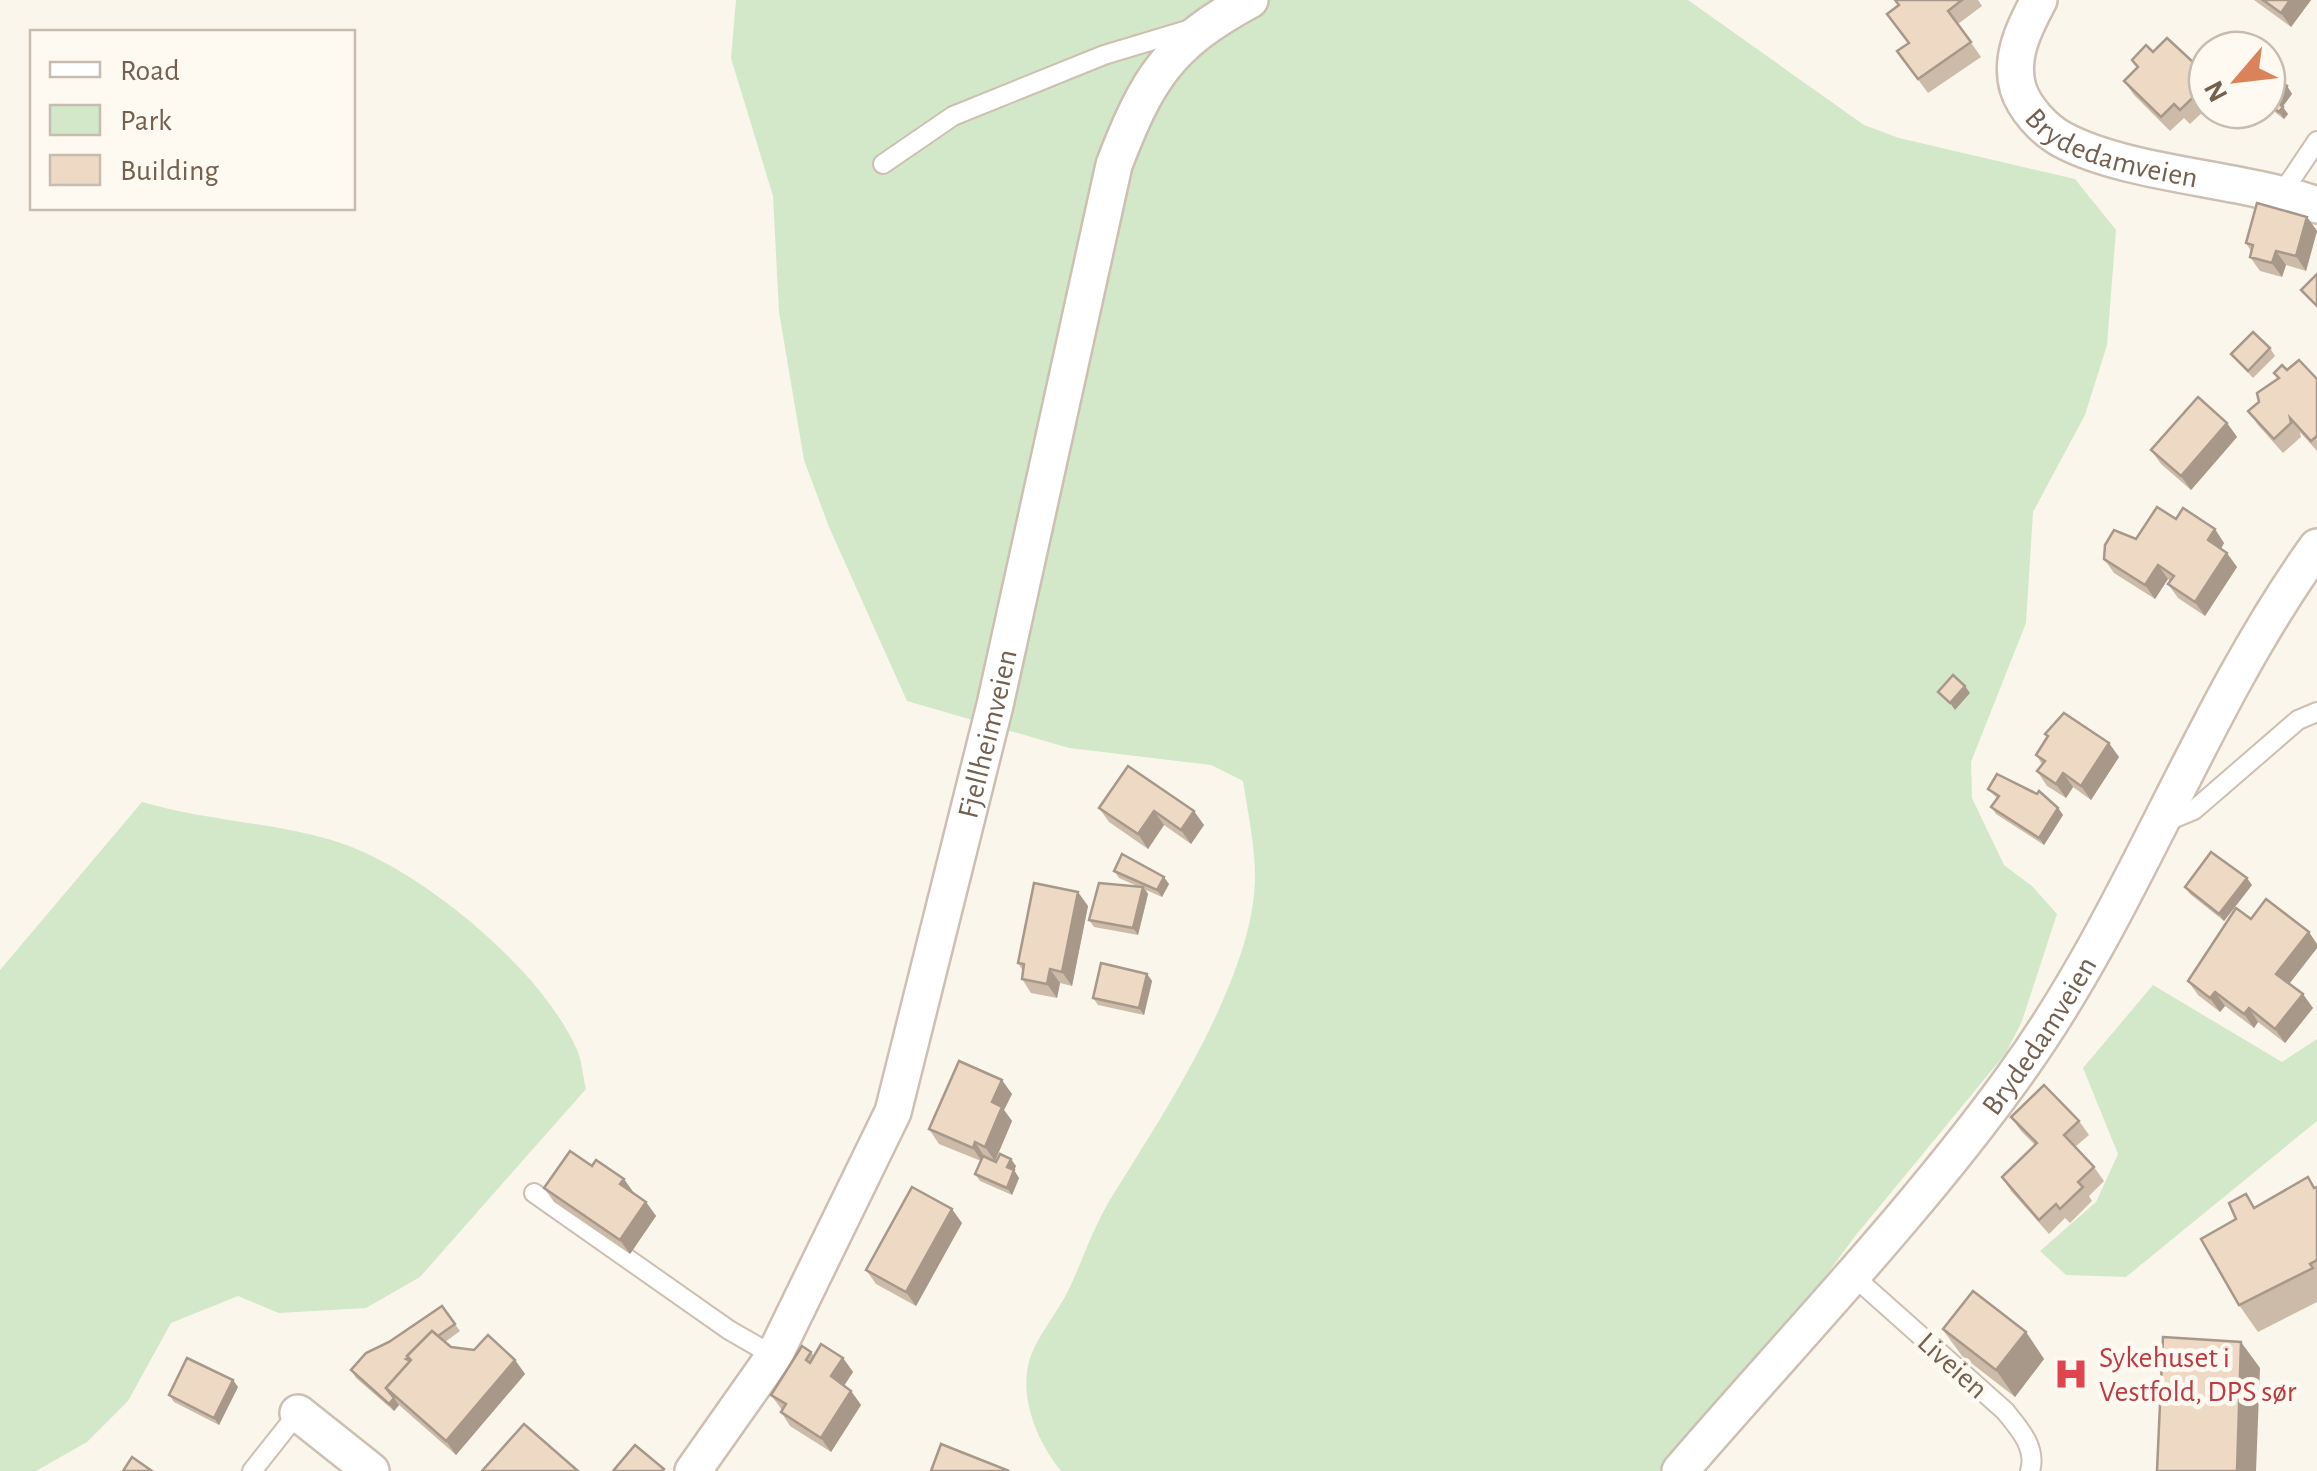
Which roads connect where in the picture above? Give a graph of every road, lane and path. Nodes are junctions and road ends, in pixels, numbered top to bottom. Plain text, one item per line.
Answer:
1 (1250, 0) edge
2 (2039, 0) edge
3 (1202, 26) junction
4 (2317, 141) edge
5 (883, 164) dead end
6 (2282, 192) junction
7 (2317, 205) edge
8 (2317, 547) edge
9 (2317, 712) edge
10 (2156, 826) junction
11 (534, 1193) dead end
12 (1850, 1273) junction
13 (774, 1356) junction
14 (298, 1413) joint
15 (252, 1471) edge
16 (371, 1471) edge
17 (693, 1471) edge
18 (1680, 1471) edge
19 (2030, 1471) edge

1 - 3 street, Fjellheimveien
2 - 6 street, Brydedamveien
3 - 5 lane
3 - 13 street, Fjellheimveien
4 - 6 lane
6 - 7 street, Brydedamveien
8 - 10 street, Brydedamveien
9 - 10 lane
10 - 12 street, Brydedamveien
11 - 13 lane
12 - 18 street, Brydedamveien
12 - 19 lane, Liveien
13 - 17 street, Fjellheimveien
14 - 15 lane
14 - 16 street

